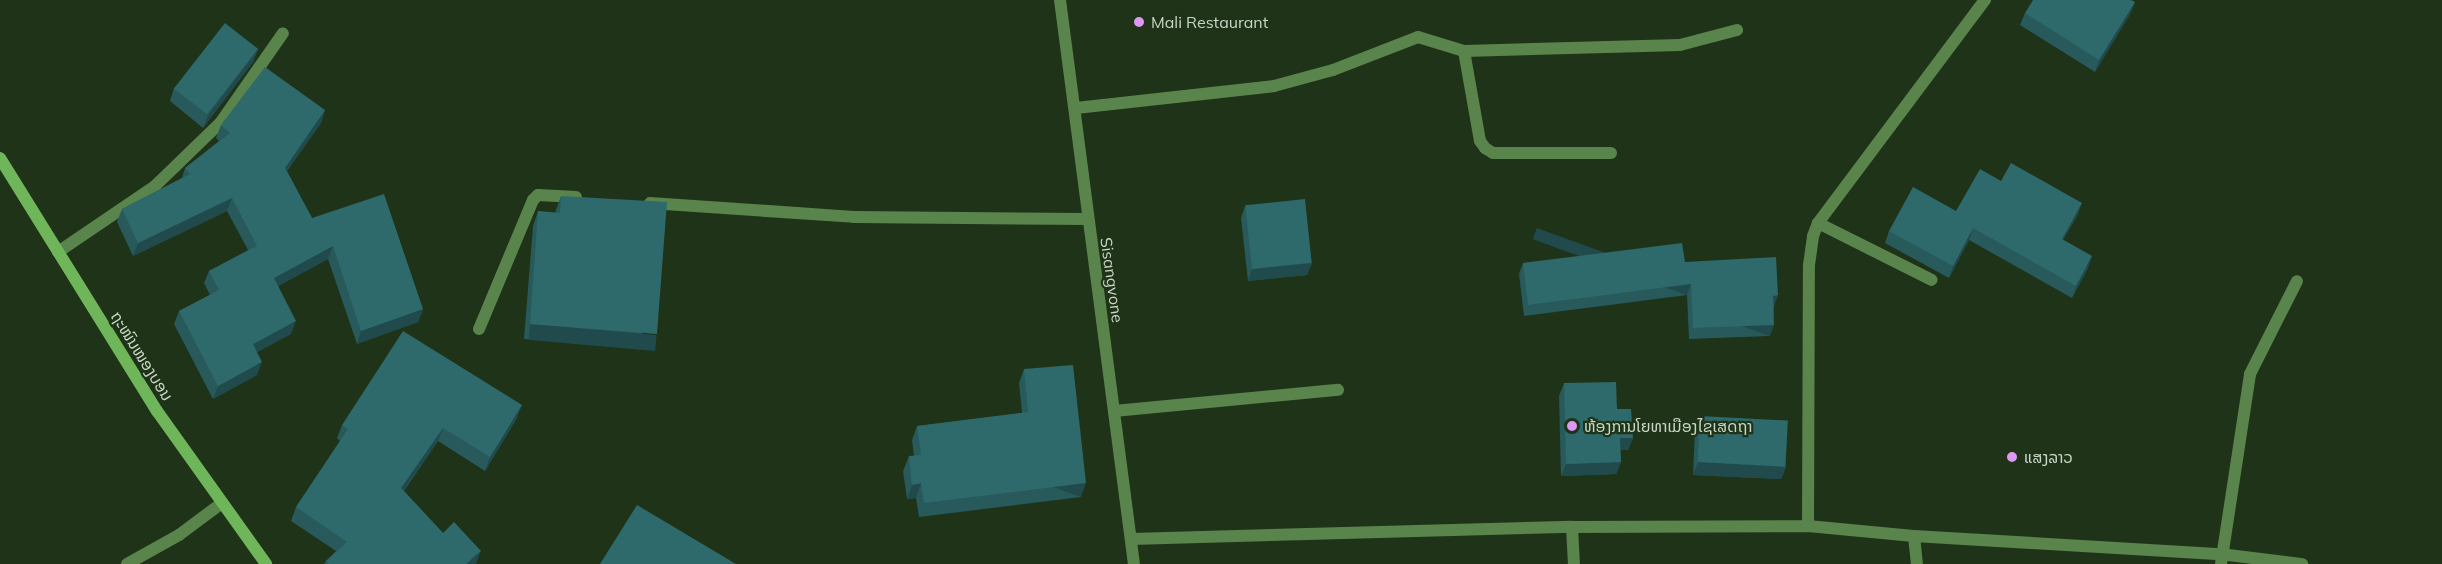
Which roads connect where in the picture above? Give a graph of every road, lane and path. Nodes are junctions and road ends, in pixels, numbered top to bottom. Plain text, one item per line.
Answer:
1 (1060, 0) edge
2 (1985, 0) edge
3 (1737, 30) dead end
4 (283, 33) dead end
5 (1464, 51) junction
6 (1076, 108) junction
7 (1611, 153) dead end
8 (0, 158) edge
9 (592, 199) edge
10 (640, 202) edge
11 (1087, 219) junction
12 (1818, 223) junction
13 (58, 252) junction
14 (1932, 280) dead end
15 (2297, 281) dead end
16 (479, 329) dead end
17 (1338, 390) dead end
18 (1114, 411) junction
19 (222, 503) junction
20 (1808, 526) junction
21 (1572, 527) junction
22 (1914, 536) junction
23 (1131, 539) junction
24 (2221, 559) edge
25 (127, 564) edge
26 (266, 564) edge
27 (1134, 564) edge
28 (1574, 564) edge
29 (1917, 564) edge
30 (2302, 564) edge

1 - 6 street, Sisangvone
2 - 12 street
3 - 5 street
4 - 13 street
5 - 6 street
5 - 7 street
6 - 11 street, Sisangvone
8 - 13 street, ຖະໜົນໜອງບອນ
9 - 16 street
10 - 11 street
11 - 18 street, Sisangvone
12 - 14 street
12 - 20 street
13 - 19 street, ຖະໜົນໜອງບອນ
15 - 24 street
17 - 18 street
18 - 23 street, Sisangvone
19 - 25 street
19 - 26 street, ຖະໜົນໜອງບອນ
20 - 21 street
20 - 22 street
21 - 23 street
21 - 28 street
22 - 24 street
22 - 29 street
23 - 27 street, Sisangvone
24 - 30 street

